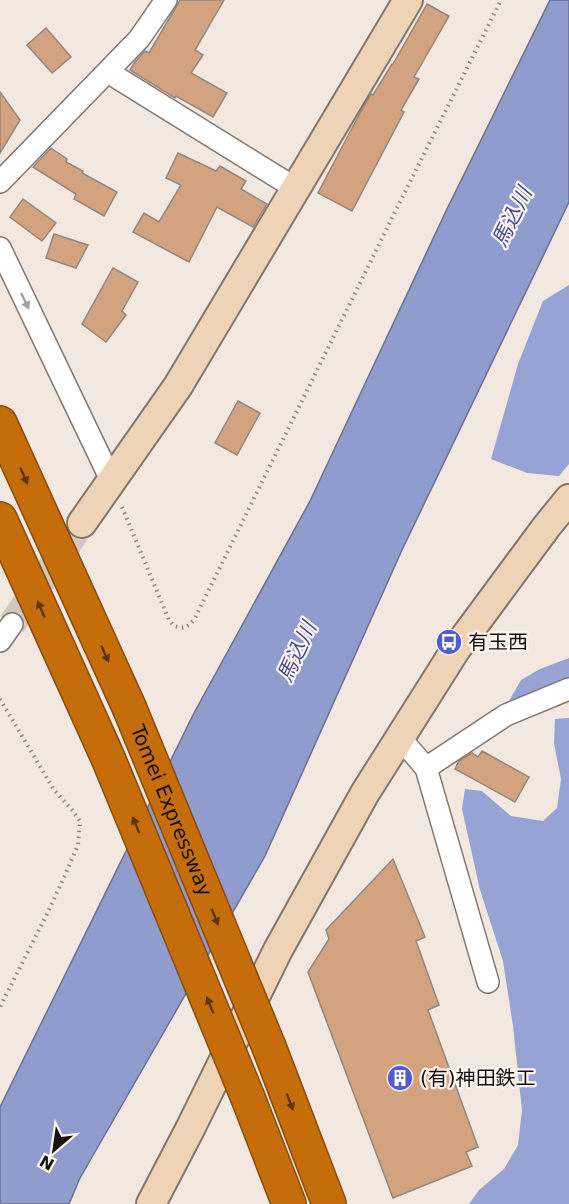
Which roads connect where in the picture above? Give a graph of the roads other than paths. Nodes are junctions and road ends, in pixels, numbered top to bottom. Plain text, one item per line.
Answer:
1 (166, 0) edge
2 (408, 0) edge
3 (108, 72) junction
4 (0, 182) edge
5 (295, 188) junction
6 (0, 248) edge
7 (0, 423) edge
8 (112, 482) junction
9 (569, 499) edge
10 (0, 519) edge
11 (82, 523) tunnel mouth
12 (569, 689) edge
13 (400, 738) junction
14 (426, 768) junction
15 (488, 982) dead end
16 (151, 1204) edge
17 (289, 1204) edge
18 (329, 1204) edge

1 - 3 street
2 - 5 street
3 - 4 street
3 - 5 street
5 - 8 street
6 -> 8 street
7 -> 18 highway, Tomei Expressway, bridge
8 - 11 street
9 - 13 street
17 -> 10 highway, Tomei Expressway, bridge
12 - 14 street
13 - 14 street
13 - 16 street
14 - 15 street

